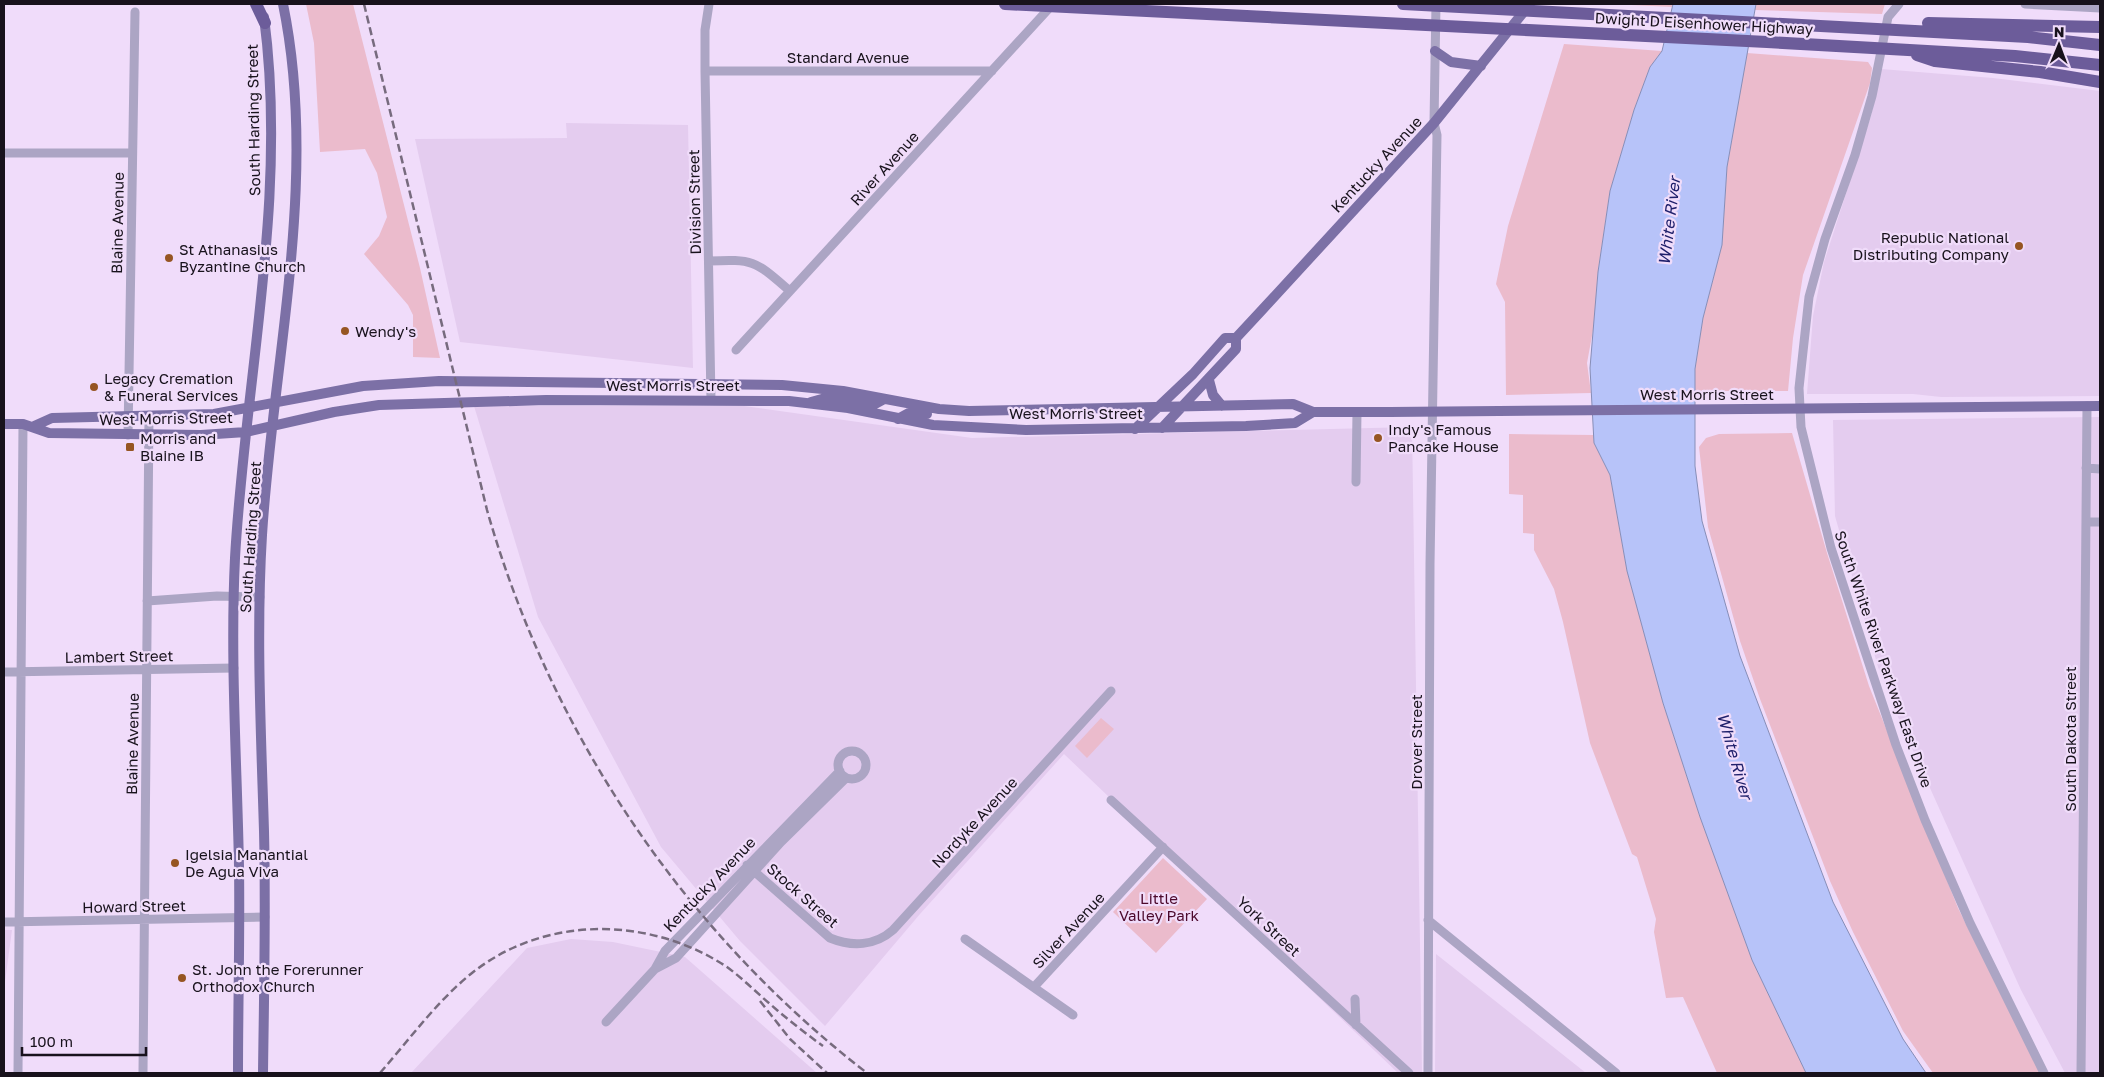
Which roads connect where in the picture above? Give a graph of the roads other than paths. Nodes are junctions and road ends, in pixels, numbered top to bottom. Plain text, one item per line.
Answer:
1 (256, 4) edge
2 (262, 4) edge
3 (284, 4) edge
4 (709, 4) edge
5 (1005, 4) edge
6 (1020, 4) edge
7 (1053, 4) edge
8 (1403, 4) edge
9 (1436, 4) edge
10 (1530, 4) edge
11 (1899, 4) edge
12 (2025, 4) edge
13 (2100, 8) edge
14 (135, 12) dead end
15 (265, 23) junction
16 (1808, 24) junction
17 (2100, 27) edge
18 (2100, 45) edge
19 (1898, 49) junction
20 (1435, 51) junction
21 (2100, 65) edge
22 (1481, 66) junction
23 (705, 71) junction
24 (992, 71) junction
25 (2100, 82) edge
26 (1434, 123) junction
27 (132, 152) junction
28 (4, 153) edge
29 (708, 261) junction
30 (790, 291) junction
31 (1236, 338) junction
32 (736, 350) dead end
33 (1208, 380) junction
34 (710, 384) junction
35 (884, 399) junction
36 (711, 400) junction
37 (808, 403) junction
38 (276, 404) junction
39 (1222, 406) junction
40 (2087, 406) junction
41 (2100, 406) edge
42 (1158, 407) junction
43 (1182, 407) junction
44 (1800, 408) junction
45 (248, 409) junction
46 (988, 410) junction
47 (1433, 411) junction
48 (1313, 412) junction
49 (1357, 412) junction
50 (129, 416) junction
51 (149, 416) junction
52 (898, 419) junction
53 (4, 424) edge
54 (28, 426) junction
55 (273, 426) junction
56 (1162, 428) junction
57 (1135, 429) junction
58 (246, 432) junction
59 (128, 435) junction
60 (148, 436) junction
61 (2086, 468) junction
62 (2100, 469) edge
63 (1356, 482) dead end
64 (2086, 522) junction
65 (2100, 522) edge
66 (234, 596) junction
67 (260, 597) junction
68 (147, 601) junction
69 (234, 668) junction
70 (146, 669) junction
71 (4, 672) edge
72 (21, 672) junction
73 (1111, 691) dead end
74 (1111, 800) dead end
75 (1163, 847) junction
76 (747, 865) junction
77 (754, 872) junction
78 (239, 917) junction
79 (264, 917) junction
80 (144, 919) junction
81 (1428, 920) junction
82 (4, 922) edge
83 (19, 922) junction
84 (965, 939) dead end
85 (843, 943) joint
86 (655, 969) junction
87 (1034, 987) junction
88 (1355, 999) dead end
89 (1074, 1015) dead end
90 (606, 1022) dead end
91 (1356, 1025) junction
92 (18, 1073) edge
93 (143, 1073) edge
94 (238, 1073) edge
95 (263, 1073) edge
96 (1409, 1073) edge
97 (1428, 1073) edge
98 (1616, 1073) edge
99 (2044, 1073) edge
100 (2081, 1073) edge

1 - 15 highway
2 - 15 main road, South Harding Street
3 - 38 main road, South Harding Street
4 - 23 street, Division Street
5 - 6 highway, Dwight D Eisenhower Highway
6 - 19 highway, Dwight D Eisenhower Highway
7 - 24 street, River Avenue
8 - 16 highway, Dwight D Eisenhower Highway
9 - 20 street, Drover Street
10 - 22 main road, Kentucky Avenue
11 - 44 street, South White River Parkway East Drive
12 - 13 street
14 - 27 street, Blaine Avenue
15 - 45 main road, South Harding Street
16 - 17 highway
16 - 18 highway, Dwight D Eisenhower Highway
19 - 21 highway, Dwight D Eisenhower Highway
19 - 25 highway
20 - 22 main road
20 - 26 street, Drover Street
22 - 26 main road, Kentucky Avenue
23 - 24 street, Standard Avenue
23 - 29 street, Division Street
24 - 30 street, River Avenue
26 - 31 main road, Kentucky Avenue
26 - 47 street, Drover Street
27 - 28 street
27 - 50 street, Blaine Avenue
29 - 30 street
29 - 34 street, Division Street
30 - 32 street, River Avenue
31 - 33 main road, Kentucky Avenue
31 - 42 main road, Kentucky Avenue
33 - 39 main road
33 - 43 main road, Kentucky Avenue
34 - 35 main road, West Morris Street
34 - 36 street, Division Street
34 - 38 main road, West Morris Street
35 - 37 main road
35 - 46 main road, West Morris Street
36 - 37 main road, West Morris Street
36 - 55 main road, West Morris Street
37 - 52 main road, West Morris Street
38 - 45 main road, West Morris Street
38 - 55 main road, South Harding Street
39 - 43 main road, West Morris Street
39 - 48 main road, West Morris Street
40 - 41 main road, West Morris Street
40 - 44 main road, West Morris Street
40 - 61 street, South Dakota Street
42 - 43 main road, West Morris Street
42 - 46 main road, West Morris Street
42 - 57 main road, Kentucky Avenue
43 - 56 main road, Kentucky Avenue
44 - 47 main road, West Morris Street
44 - 99 street, South White River Parkway East Drive
45 - 51 main road, West Morris Street
45 - 58 main road, South Harding Street
46 - 52 main road
47 - 49 main road, West Morris Street
47 - 81 street, Drover Street
48 - 49 main road, West Morris Street
48 - 56 main road, West Morris Street
49 - 63 street
50 - 51 main road, West Morris Street
50 - 54 main road, West Morris Street
50 - 59 street, Blaine Avenue
51 - 60 street, Blaine Avenue
52 - 57 main road, West Morris Street
53 - 54 main road, West Morris Street
54 - 59 main road, West Morris Street
54 - 72 street
55 - 58 main road, West Morris Street
55 - 67 main road, South Harding Street
56 - 57 main road, West Morris Street
58 - 60 main road, West Morris Street
58 - 66 main road, South Harding Street
59 - 60 main road, West Morris Street
60 - 68 street, Blaine Avenue
61 - 62 street
61 - 64 street, South Dakota Street
64 - 65 street
64 - 100 street, South Dakota Street
66 - 67 street
66 - 68 street
66 - 69 main road, South Harding Street
67 - 79 main road, South Harding Street
68 - 70 street, Blaine Avenue
69 - 70 street, Lambert Street
69 - 78 main road, South Harding Street
70 - 72 street, Lambert Street
70 - 80 street, Blaine Avenue
71 - 72 street, Lambert Street
72 - 83 street
73 - 85 street, Nordyke Avenue
74 - 75 street, York Street
75 - 87 street, Silver Avenue
75 - 91 street, York Street
76 - 77 street, Stock Street
76 - 77 street, Kentucky Avenue
76 - 86 street, Kentucky Avenue
77 - 85 street, Stock Street
77 - 86 street
78 - 79 street, Howard Street
78 - 80 street, Howard Street
78 - 94 main road, South Harding Street
79 - 95 main road, South Harding Street
80 - 83 street, Howard Street
80 - 93 street, Blaine Avenue
81 - 97 street, Drover Street
81 - 98 street
82 - 83 street, Howard Street
83 - 92 street
84 - 87 street
86 - 90 street, Kentucky Avenue
87 - 89 street
88 - 91 street
91 - 96 street, York Street

